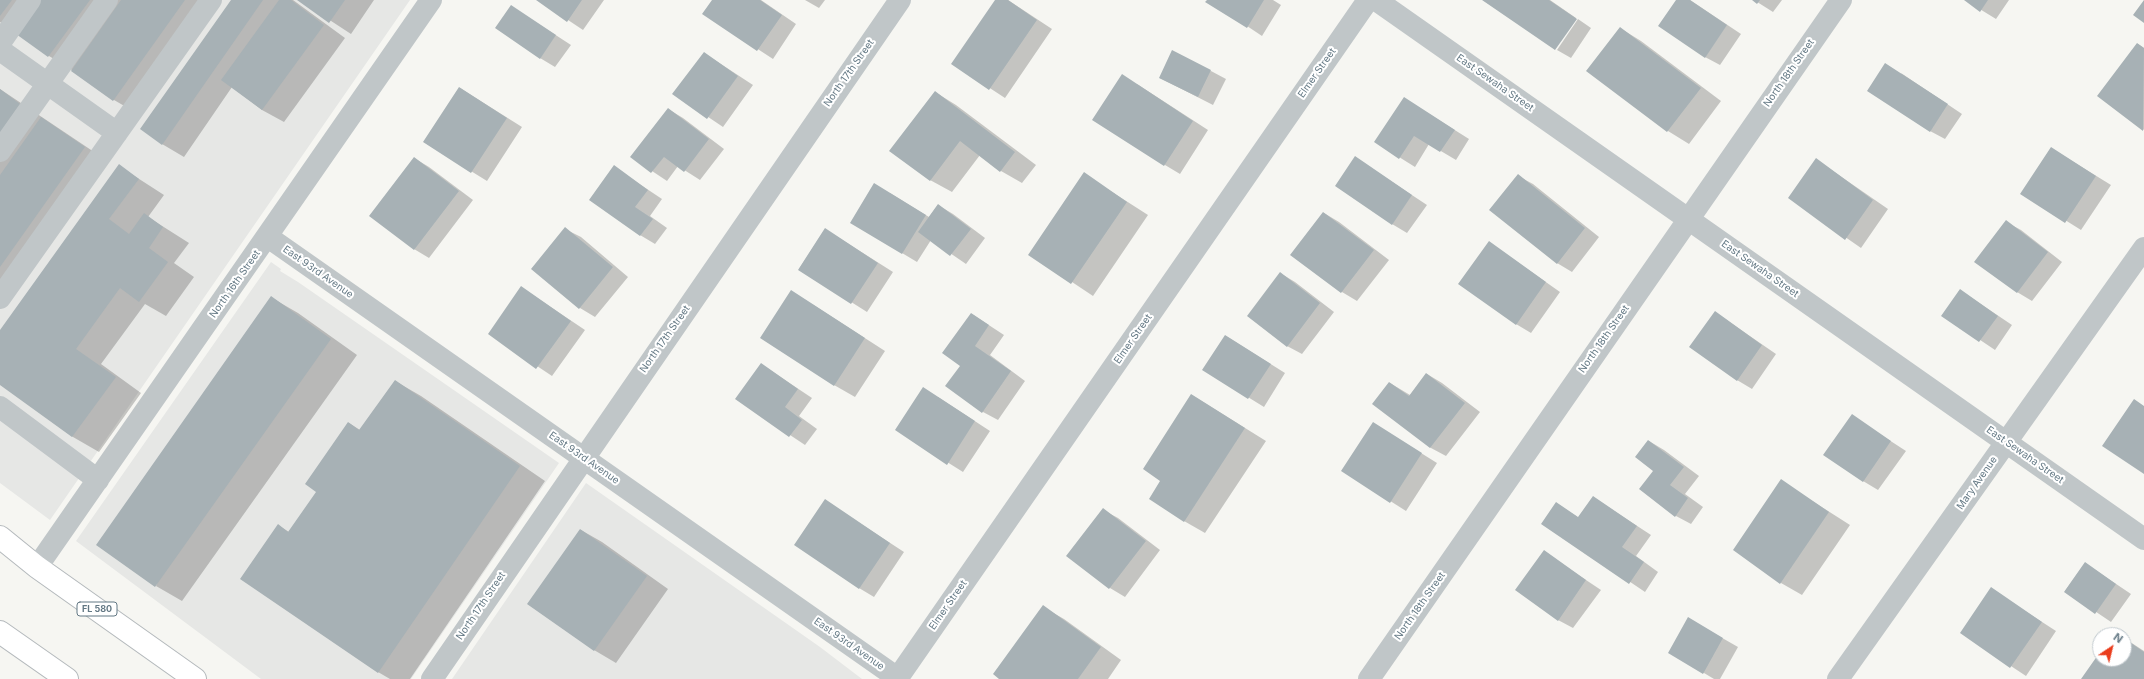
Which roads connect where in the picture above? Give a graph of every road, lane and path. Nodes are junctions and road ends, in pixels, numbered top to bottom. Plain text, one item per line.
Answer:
1 (30, 0) edge
2 (107, 0) edge
3 (211, 0) edge
4 (431, 0) edge
5 (900, 0) edge
6 (1368, 0) edge
7 (1376, 0) edge
8 (1840, 0) edge
9 (0, 43) edge
10 (0, 50) edge
11 (48, 85) junction
12 (117, 133) junction
13 (0, 152) edge
14 (1688, 218) junction
15 (268, 237) junction
16 (2144, 248) edge
17 (0, 298) edge
18 (0, 407) edge
19 (2006, 442) junction
20 (583, 457) junction
21 (98, 480) junction
22 (0, 537) edge
23 (2144, 539) edge
24 (37, 567) junction
25 (0, 632) edge
26 (67, 679) edge
27 (195, 679) edge
28 (432, 679) edge
29 (898, 679) edge
30 (1369, 679) edge
31 (1838, 679) edge

1 - 9 street
2 - 11 street
3 - 12 street
4 - 15 street, North 16th Street
5 - 20 street, North 17th Street
6 - 29 street, Elmer Street
7 - 14 street, East Sewaha Street
8 - 14 street, North 18th Street
10 - 11 street
11 - 12 street
11 - 13 street
12 - 17 street
14 - 19 street, East Sewaha Street
14 - 30 street, North 18th Street
15 - 20 street, East 93rd Avenue
15 - 21 street, North 16th Street
16 - 19 street, Mary Avenue
18 - 21 street
19 - 23 street, East Sewaha Street
19 - 31 street, Mary Avenue
20 - 28 street, North 17th Street
20 - 29 street, East 93rd Avenue
21 - 24 street, North 16th Street
22 - 24 main road, FL 580
24 - 27 main road, FL 580
25 - 26 main road

